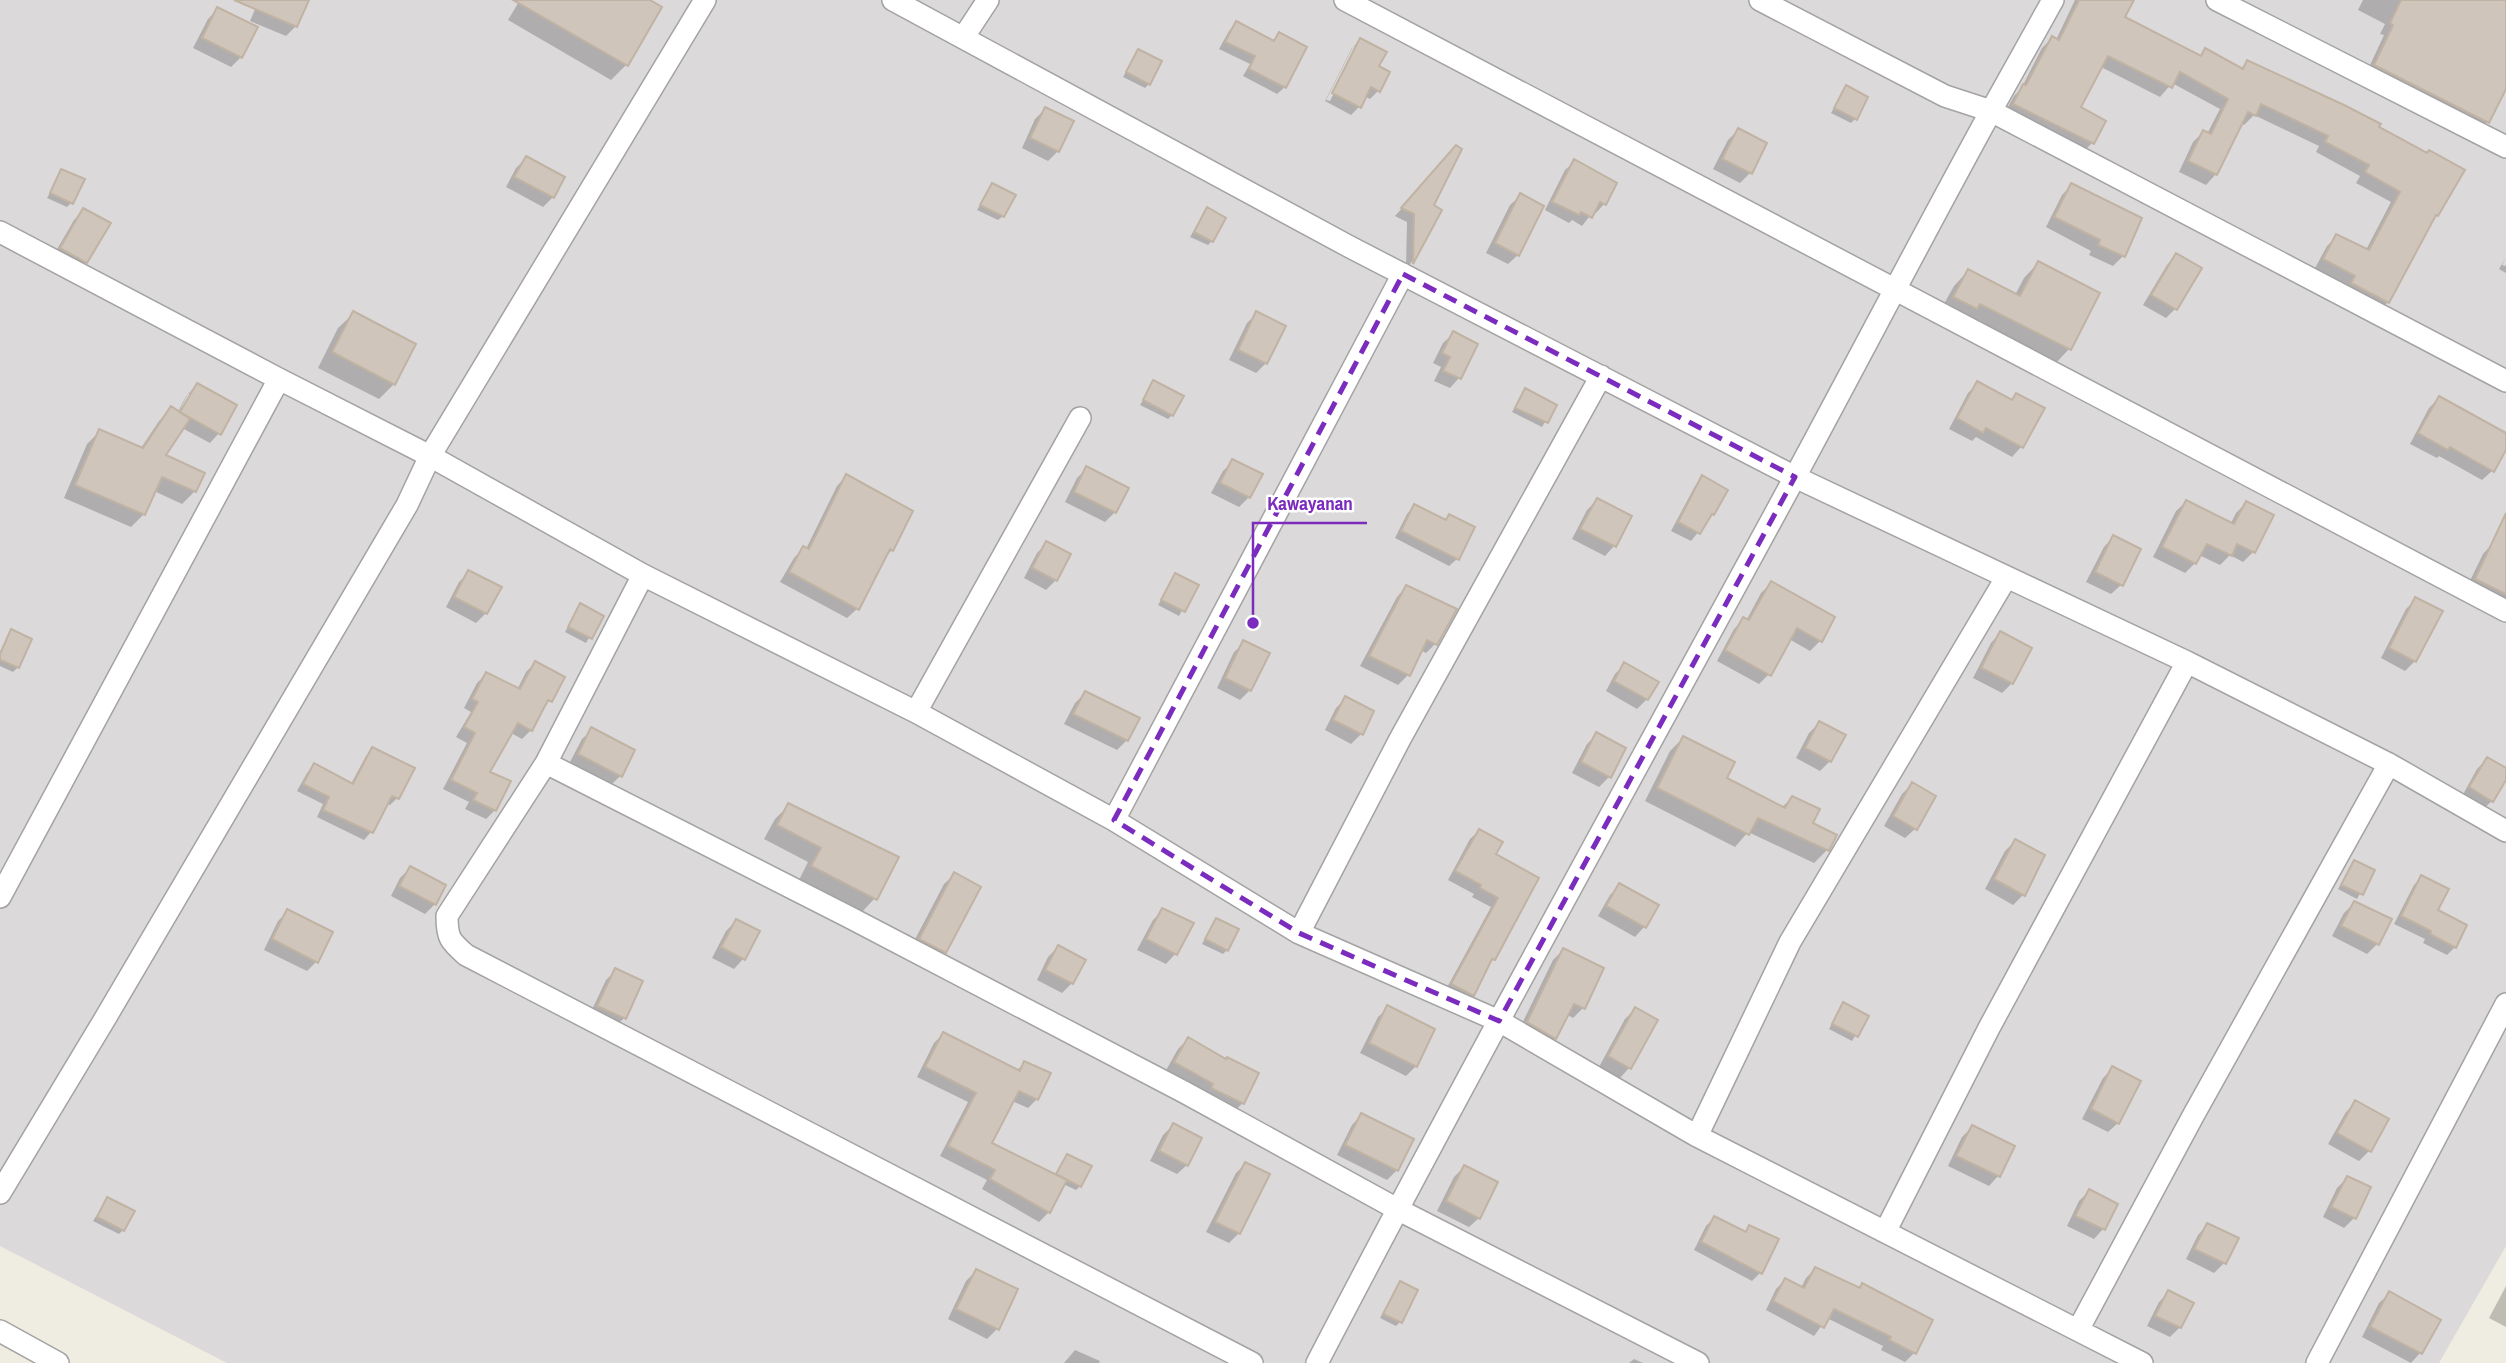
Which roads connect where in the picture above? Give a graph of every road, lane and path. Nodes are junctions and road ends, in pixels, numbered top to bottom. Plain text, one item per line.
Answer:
1 (705, 0) edge
2 (893, 0) edge
3 (988, 0) edge
4 (1345, 0) edge
5 (1760, 0) edge
6 (2053, 0) edge
7 (2217, 0) edge
8 (963, 38) junction
9 (1991, 111) junction
10 (2506, 147) edge
11 (0, 232) edge
12 (1403, 274) junction
13 (1893, 290) junction
14 (1601, 376) junction
15 (279, 379) junction
16 (2506, 381) edge
17 (1080, 418) dead end
18 (430, 456) junction
19 (1795, 477) junction
20 (643, 575) junction
21 (2006, 578) junction
22 (2506, 611) edge
23 (2187, 662) junction
24 (916, 712) junction
25 (546, 763) junction
26 (2389, 764) junction
27 (1114, 820) junction
28 (2506, 831) edge
29 (0, 897) edge
30 (1299, 933) junction
31 (2506, 1004) edge
32 (1499, 1021) junction
33 (1697, 1136) junction
34 (0, 1193) edge
35 (1397, 1209) junction
36 (1885, 1232) junction
37 (2078, 1330) junction
38 (0, 1331) edge
39 (58, 1363) edge
40 (1252, 1363) edge
41 (1317, 1363) edge
42 (1698, 1363) edge
43 (2141, 1363) edge
44 (2317, 1363) edge

1 - 18 street
2 - 8 street
3 - 8 street
4 - 13 street
5 - 9 street
6 - 9 street
7 - 10 street
8 - 12 street
9 - 13 street
9 - 16 street
11 - 15 street
12 - 14 street
12 - 27 street
13 - 19 street
13 - 22 street
14 - 19 street
14 - 30 street
15 - 18 street
15 - 29 street
17 - 24 street
18 - 20 street
18 - 34 street
19 - 21 street
19 - 32 street
20 - 24 street
20 - 25 street
21 - 23 street
21 - 33 street
23 - 26 street
23 - 36 street
24 - 27 street
25 - 35 street
25 - 40 street
26 - 28 street
26 - 37 street
27 - 30 street
30 - 32 street
31 - 44 street
32 - 33 street
32 - 35 street
33 - 36 street
35 - 41 street
35 - 42 street
36 - 37 street
37 - 43 street
38 - 39 street

